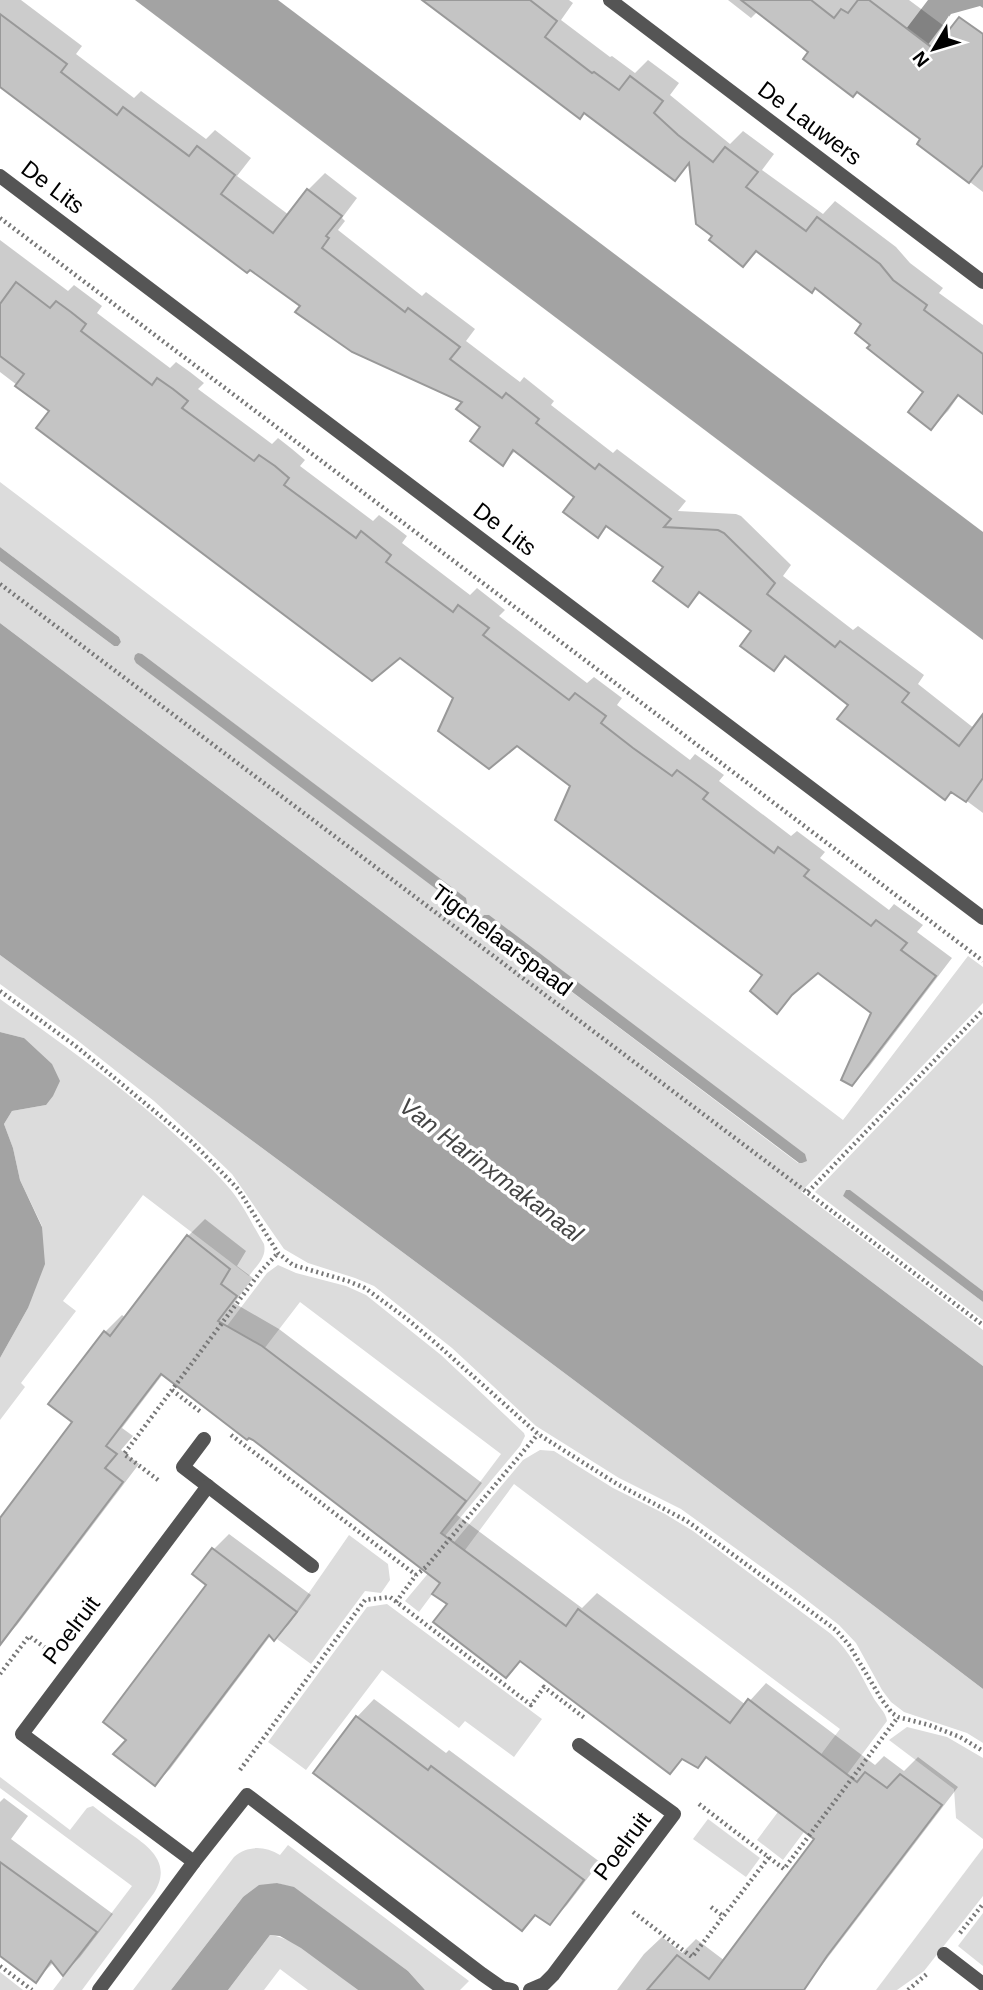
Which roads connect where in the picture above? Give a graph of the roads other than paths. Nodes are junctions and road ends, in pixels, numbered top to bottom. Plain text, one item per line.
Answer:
1 (610, 0) edge
2 (0, 176) edge
3 (983, 282) edge
4 (983, 918) edge
5 (204, 1439) dead end
6 (208, 1486) junction
7 (312, 1566) dead end
8 (579, 1745) dead end
9 (194, 1862) junction
10 (944, 1954) dead end
11 (983, 1984) edge
12 (99, 1990) edge
13 (512, 1990) edge
14 (530, 1990) edge

1 - 3 street, De Lauwers
2 - 4 street, De Lits
5 - 6 street
6 - 7 street
6 - 9 street, Poelruit
8 - 14 street, Poelruit
9 - 12 street
9 - 13 street
10 - 11 street

